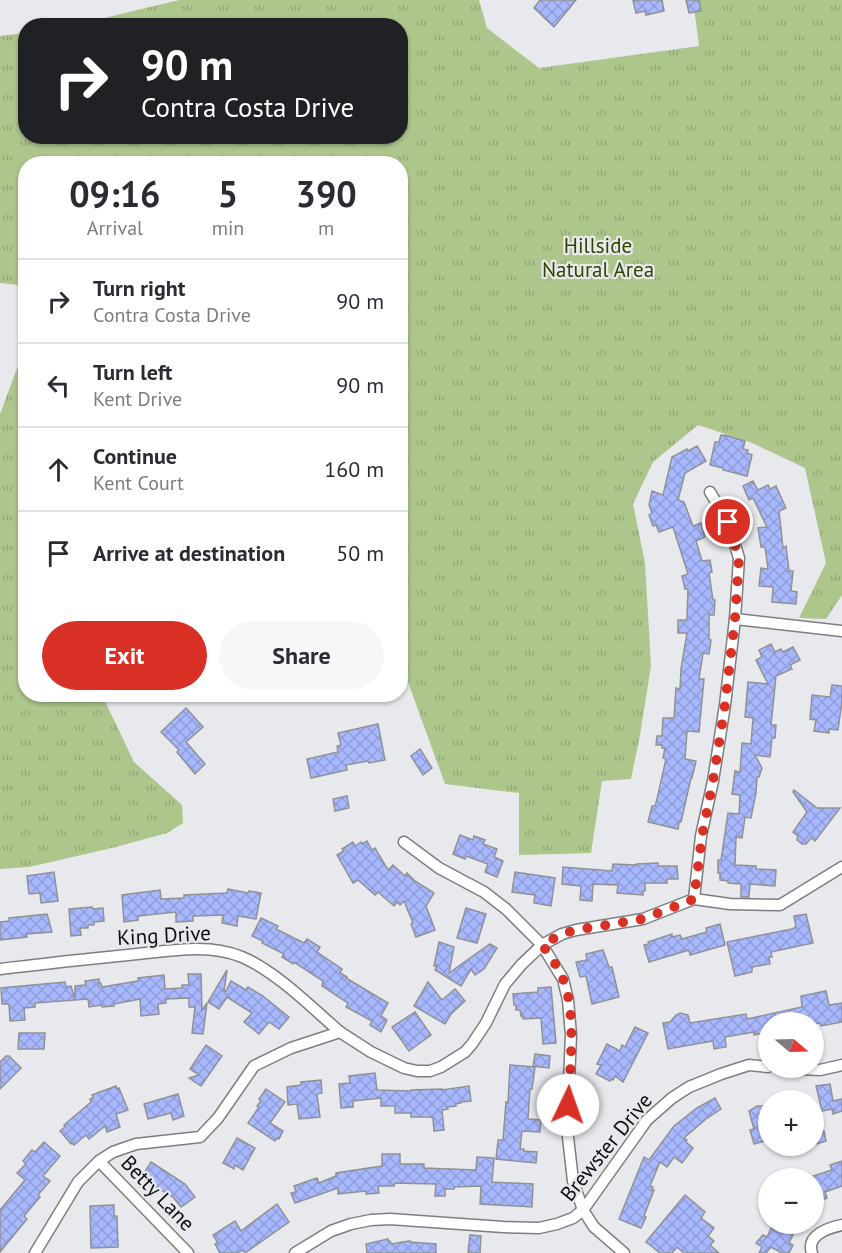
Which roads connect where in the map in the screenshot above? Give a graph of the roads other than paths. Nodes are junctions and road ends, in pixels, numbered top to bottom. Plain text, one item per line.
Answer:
1 (711, 492) dead end
2 (735, 619) junction
3 (842, 631) edge
4 (404, 842) dead end
5 (842, 867) edge
6 (694, 899) junction
7 (542, 945) junction
8 (0, 969) edge
9 (340, 1032) junction
10 (842, 1065) edge
11 (758, 1066) edge
12 (824, 1069) edge
13 (99, 1161) junction
14 (583, 1210) junction
15 (842, 1225) edge
16 (35, 1253) edge
17 (188, 1253) edge
18 (296, 1253) edge
19 (624, 1253) edge
20 (812, 1253) edge

1 - 2 street
2 - 3 street
2 - 6 street
4 - 7 street
5 - 6 street
6 - 7 street, King Drive
7 - 9 street, King Drive
7 - 14 street
8 - 9 street, King Drive
9 - 13 street
10 - 12 street
11 - 14 street, Brewster Drive
13 - 16 street
13 - 17 street, Betty Lane
14 - 18 street, Brewster Drive
14 - 19 street
15 - 20 street

